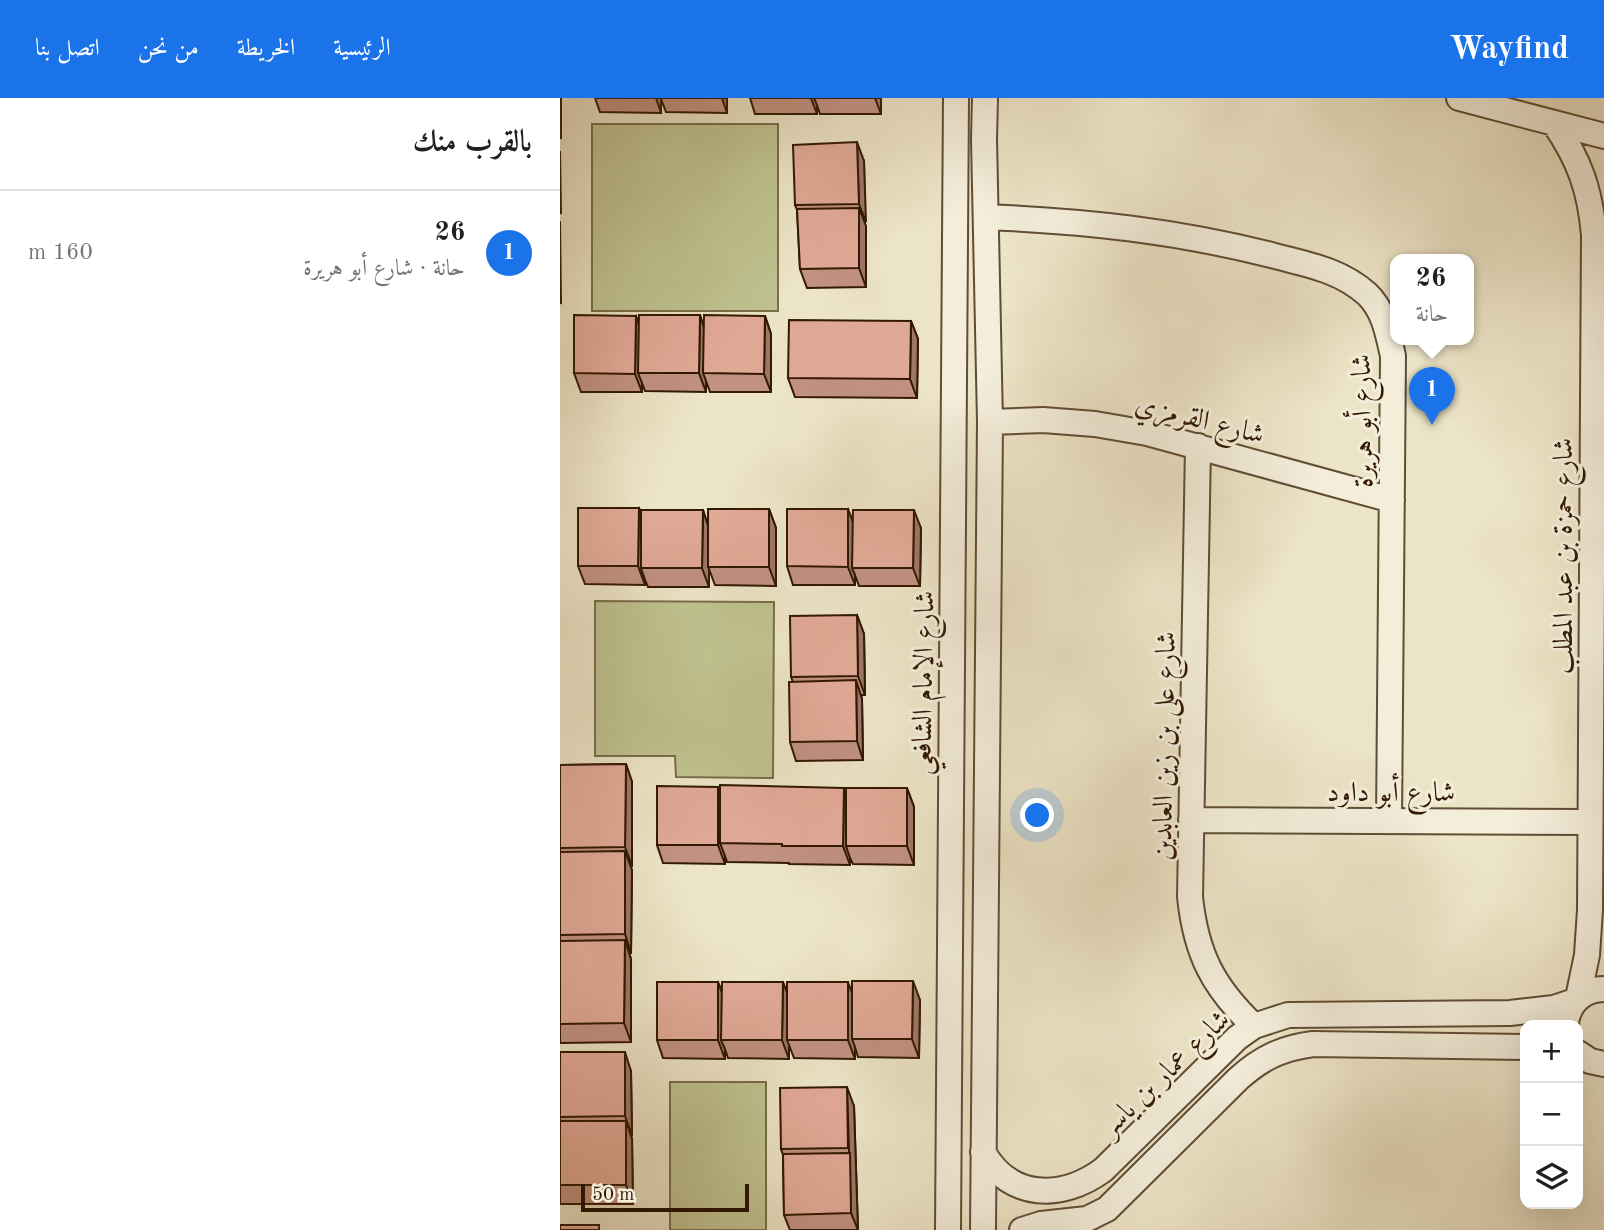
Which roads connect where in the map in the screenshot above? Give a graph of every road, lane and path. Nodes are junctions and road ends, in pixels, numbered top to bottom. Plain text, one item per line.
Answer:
1 (956, 98) edge
2 (985, 98) edge
3 (1459, 98) edge
4 (1554, 123) junction
5 (1604, 136) edge
6 (957, 137) junction
7 (984, 139) junction
8 (986, 217) junction
9 (1390, 340) edge
10 (1391, 345) edge
11 (1599, 355) edge
12 (990, 422) junction
13 (1198, 446) junction
14 (1392, 500) junction
15 (1191, 820) junction
16 (1389, 821) junction
17 (1590, 822) junction
18 (950, 862) junction
19 (986, 863) junction
20 (1604, 989) edge
21 (1576, 1000) junction
22 (1567, 1020) edge
23 (1254, 1026) junction
24 (1520, 1047) edge
25 (1156, 1119) junction
26 (1177, 1140) junction
27 (983, 1152) junction
28 (948, 1230) edge
29 (983, 1230) edge
30 (1022, 1230) edge

1 - 6 street, شارع الإمام الشافعي
2 - 7 street
3 - 4 street
4 - 5 street
4 - 11 street, شارع حمزة بن عبد المطلب
6 - 7 street
6 - 18 street, شارع الإمام الشافعي
7 - 8 street
8 - 9 street, شارع أبو هريرة
8 - 12 street
10 - 14 street, شارع أبو هريرة
11 - 17 street, شارع حمزة بن عبد المطلب
12 - 13 street, شارع القرمزي
12 - 19 street
13 - 14 street, شارع القرمزي
13 - 15 street, شارع على بن زين العابدين
14 - 16 street, شارع أبو هريرة
15 - 16 street, شارع أبو داود
15 - 23 street, شارع على بن زين العابدين
16 - 17 street, شارع أبو داود
17 - 21 street, شارع حمزة بن عبد المطلب
18 - 19 street
18 - 28 street, شارع الإمام الشافعي
19 - 27 street
20 - 21 street, شارع عمار بن ياسر
21 - 22 street, شارع حمزة بن عبد المطلب
21 - 23 street, شارع عمار بن ياسر
23 - 25 street, شارع عمار بن ياسر
24 - 26 street, شارع عمار بن ياسر
25 - 26 street
25 - 27 street, شارع عمار بن ياسر
26 - 30 street, شارع عمار بن ياسر
27 - 29 street

